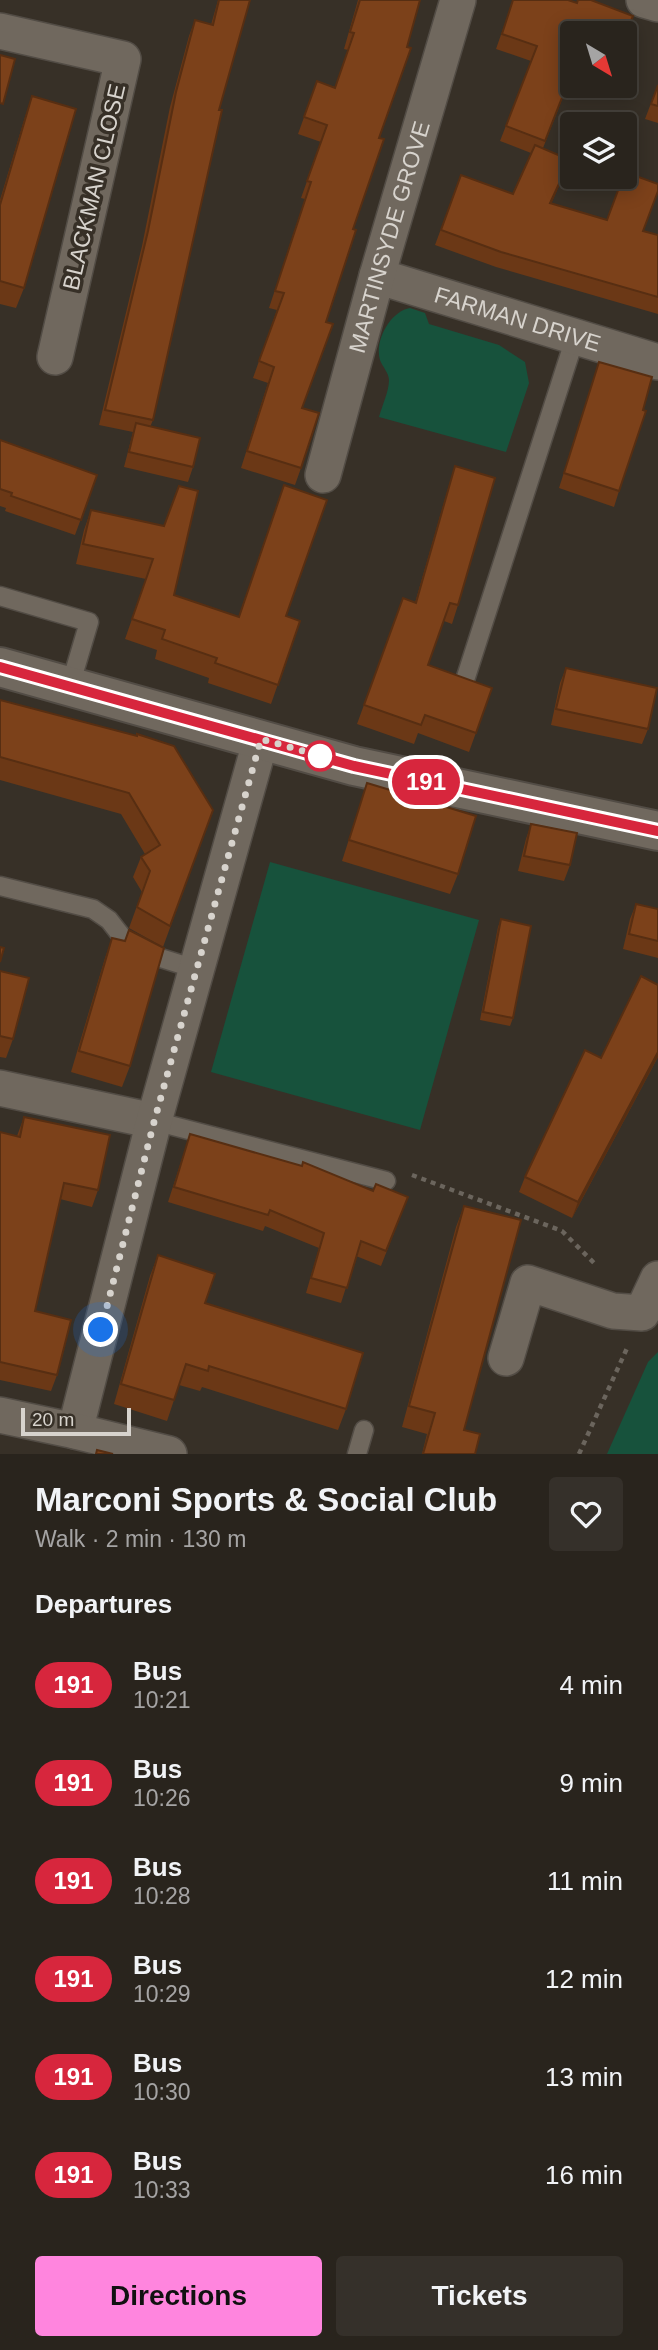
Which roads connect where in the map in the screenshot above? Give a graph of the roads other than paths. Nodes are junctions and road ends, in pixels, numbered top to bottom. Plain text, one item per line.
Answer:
1 (457, 0) edge
2 (644, 0) edge
3 (658, 4) edge
4 (0, 31) edge
5 (377, 276) junction
6 (575, 338) junction
7 (55, 357) dead end
8 (658, 362) edge
9 (323, 475) dead end
10 (0, 596) edge
11 (0, 667) edge
12 (465, 680) edge
13 (70, 686) junction
14 (261, 739) junction
15 (658, 831) edge
16 (0, 886) edge
17 (199, 970) junction
18 (0, 1088) edge
19 (154, 1122) junction
20 (386, 1181) road end
21 (658, 1279) edge
22 (506, 1359) dead end
23 (0, 1415) edge
24 (364, 1430) dead end
25 (75, 1432) junction
26 (169, 1454) edge
27 (357, 1454) edge

1 - 5 street, MARTINSYDE GROVE
2 - 3 street
4 - 7 street, BLACKMAN CLOSE
5 - 6 street, FARMAN DRIVE
5 - 9 street, MARTINSYDE GROVE
6 - 8 street, FARMAN DRIVE
6 - 12 lane
10 - 13 lane
11 - 13 street
13 - 14 street
14 - 15 street
14 - 17 street
16 - 17 lane
17 - 19 street
18 - 19 street
19 - 20 lane
19 - 25 street
21 - 22 street
23 - 25 street
24 - 27 lane
25 - 26 street

